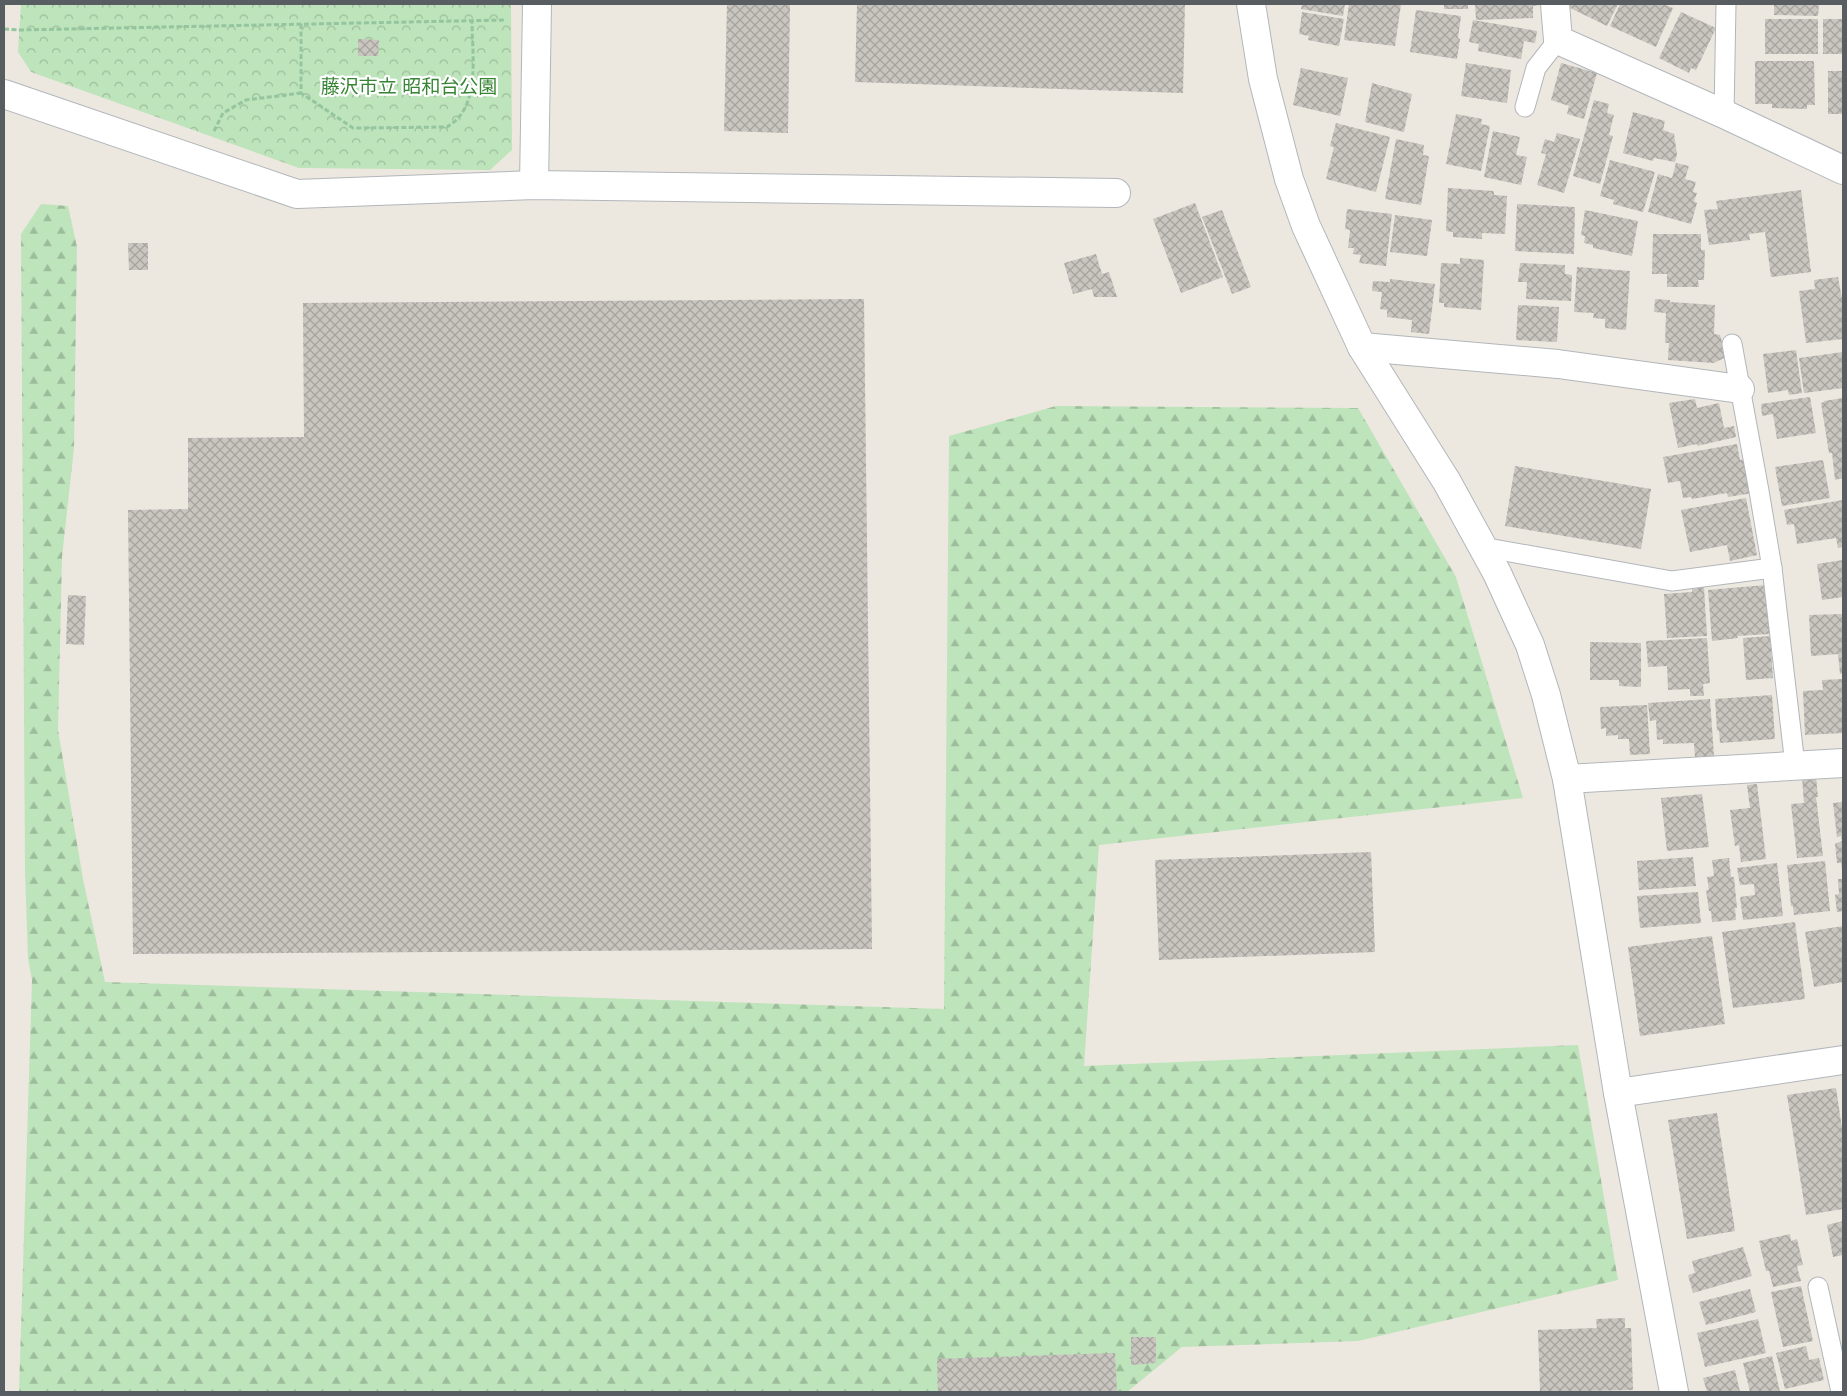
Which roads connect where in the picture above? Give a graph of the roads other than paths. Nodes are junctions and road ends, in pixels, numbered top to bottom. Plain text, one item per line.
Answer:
1 (1251, 4) edge
2 (1555, 4) edge
3 (1726, 4) edge
4 (537, 12) edge
5 (1558, 40) junction
6 (4, 94) edge
7 (1525, 107) dead end
8 (1724, 114) junction
9 (1843, 170) edge
10 (534, 185) junction
11 (1116, 193) dead end
12 (1732, 344) dead end
13 (1362, 347) junction
14 (1740, 389) junction
15 (1482, 547) junction
16 (1772, 568) junction
17 (1843, 763) edge
18 (1795, 765) junction
19 (1567, 779) junction
20 (1843, 1060) edge
21 (1618, 1092) junction
22 (1818, 1288) dead end
23 (1674, 1392) edge
24 (1841, 1392) edge

1 - 13 street
2 - 5 street
3 - 8 lane
4 - 10 street
5 - 7 lane
5 - 8 street
6 - 10 street
8 - 9 street
10 - 11 street
12 - 14 lane
13 - 14 street
13 - 15 street
14 - 16 lane
15 - 16 lane
15 - 19 street
16 - 18 lane
17 - 18 street
18 - 19 street
19 - 21 street
20 - 21 street
21 - 23 street
22 - 24 lane

